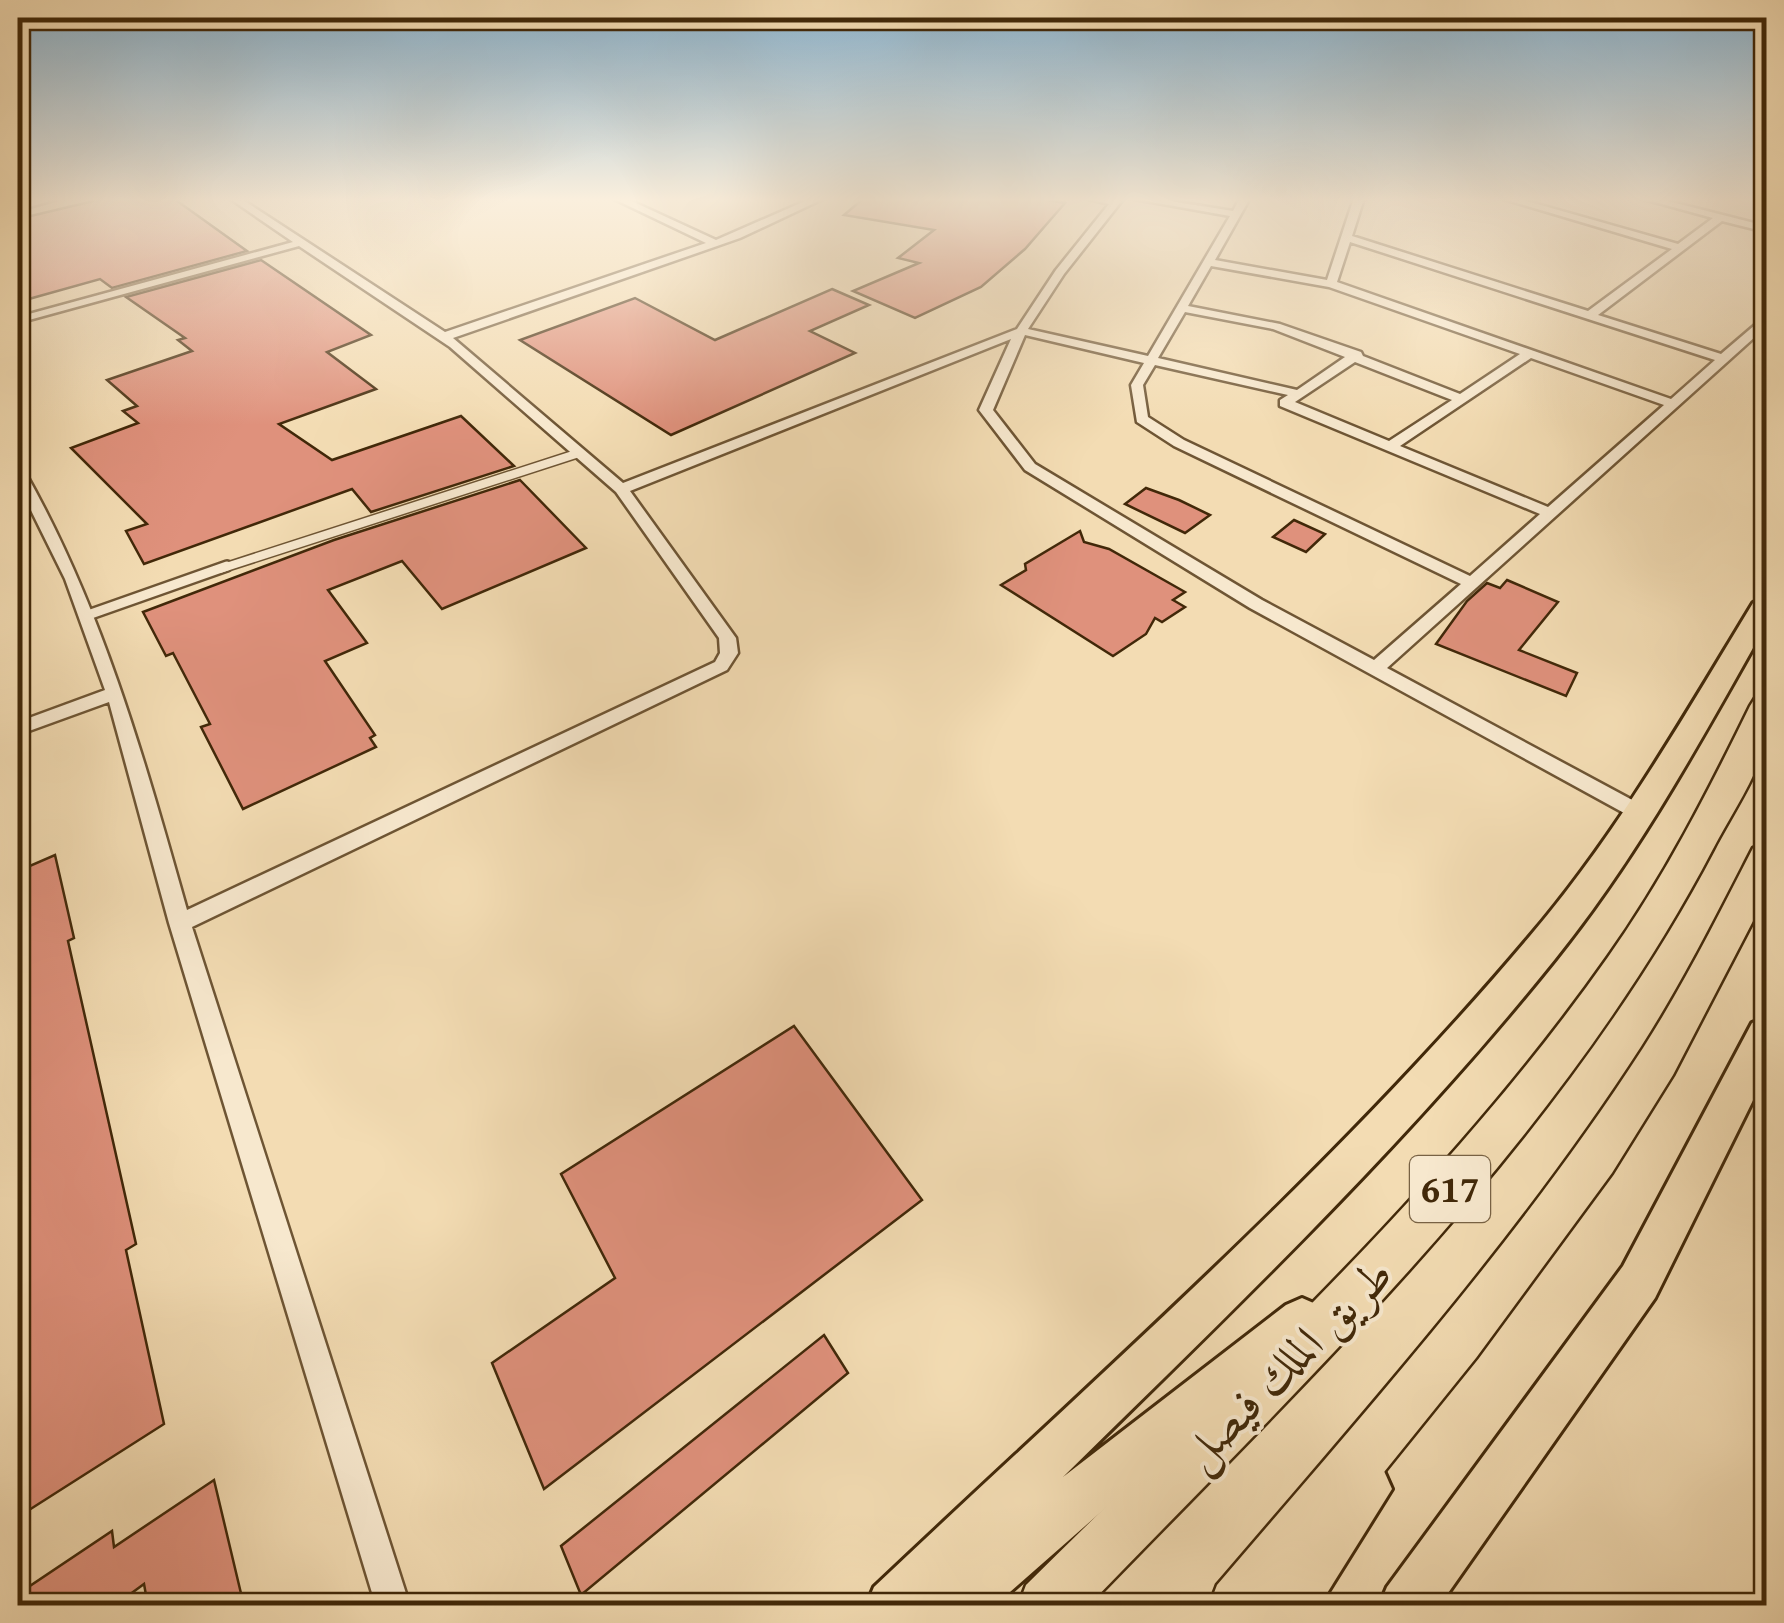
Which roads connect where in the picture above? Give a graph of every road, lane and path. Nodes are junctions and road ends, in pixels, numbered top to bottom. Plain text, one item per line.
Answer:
1 (187, 274) edge
2 (346, 274) edge
3 (626, 274) edge
4 (1059, 274) edge
5 (1201, 274) edge
6 (1274, 274) edge
7 (1334, 274) edge
8 (1462, 274) edge
9 (1645, 274) edge
10 (1331, 284) junction
11 (1181, 308) junction
12 (1590, 314) junction
13 (18, 320) edge
14 (1766, 321) edge
15 (1021, 331) junction
16 (444, 337) junction
17 (1530, 354) junction
18 (1358, 355) junction
19 (1724, 359) junction
20 (1151, 360) junction
21 (1299, 394) junction
22 (1462, 398) junction
23 (1673, 404) junction
24 (1389, 448) junction
25 (580, 453) junction
26 (18, 472) edge
27 (621, 489) junction
28 (1550, 514) junction
29 (1472, 582) junction
30 (1766, 602) edge
31 (88, 616) junction
32 (1375, 669) junction
33 (115, 693) junction
34 (1766, 706) edge
35 (18, 729) edge
36 (1642, 814) junction
37 (1766, 858) edge
38 (180, 923) junction
39 (1766, 1035) edge
40 (1416, 1231) junction
41 (1508, 1278) junction
42 (394, 1606) edge
43 (893, 1606) edge
44 (952, 1606) edge
45 (1047, 1606) edge
46 (1238, 1606) edge
47 (1287, 1606) edge
48 (1406, 1606) edge

1 - 13 street
2 - 16 street
3 - 16 street
4 - 15 street
5 - 11 street
6 - 10 street
7 - 10 street
8 - 12 street
9 - 12 street
10 - 17 street
11 - 18 street
11 - 20 street
12 - 19 street
14 - 19 street
15 - 20 street
15 - 27 street
15 - 32 street
16 - 25 street
17 - 22 street
17 - 23 street
18 - 21 street
18 - 22 street
19 - 23 street
20 - 21 street
20 - 29 street
21 - 24 street
22 - 24 street
23 - 28 street
24 - 28 street
25 - 27 street
25 - 31 lane
26 - 31 street
27 - 38 street
28 - 29 street
29 - 32 street
30 - 36 main road
31 - 33 street
32 - 36 street
33 - 35 street
33 - 38 street
34 - 40 highway, طريق الملك فيصل / 617
36 - 43 main road
37 - 41 highway, 617
38 - 42 street
39 - 48 main road
40 - 44 main road
40 - 45 highway, طريق الملك فيصل / 617
41 - 46 highway, 617
41 - 47 main road

